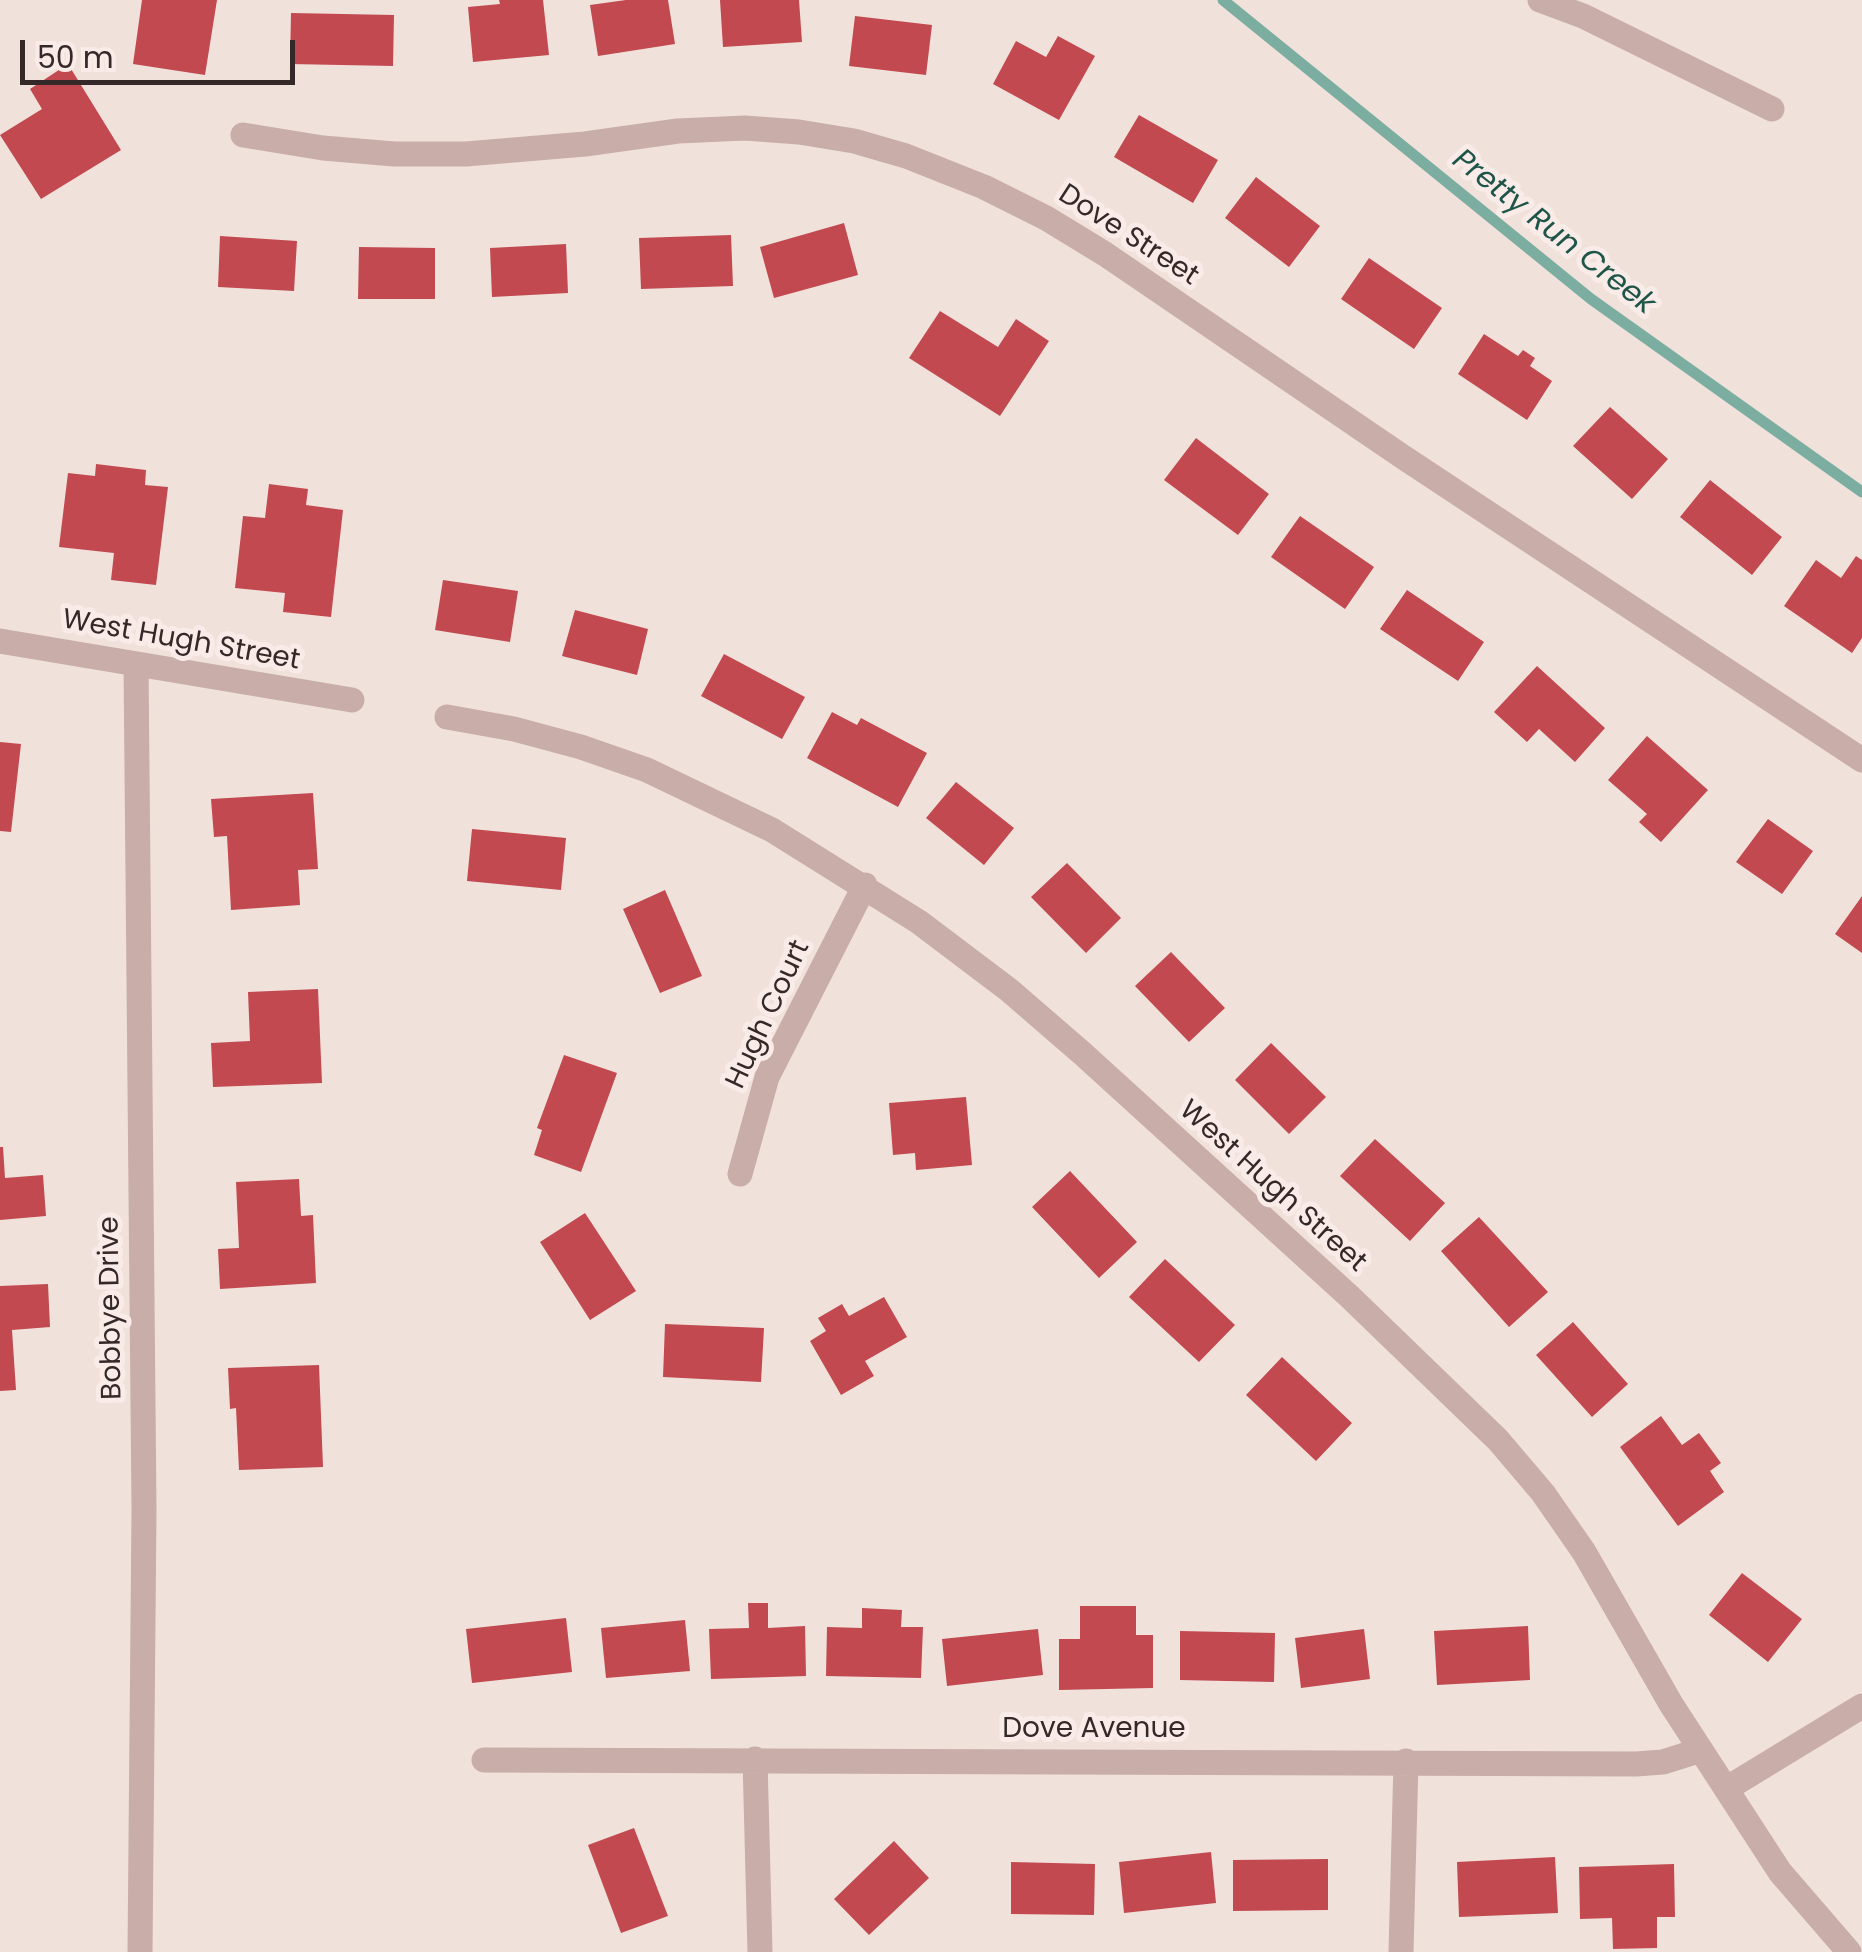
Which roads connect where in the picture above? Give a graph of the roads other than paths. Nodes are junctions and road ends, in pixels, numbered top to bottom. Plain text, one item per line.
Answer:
1 (1540, 0) edge
2 (1772, 109) dead end
3 (244, 135) dead end
4 (0, 641) edge
5 (136, 664) junction
6 (352, 700) dead end
7 (447, 716) dead end
8 (1862, 760) edge
9 (865, 885) junction
10 (740, 1174) dead end
11 (1862, 1706) edge
12 (1701, 1750) junction
13 (484, 1760) dead end
14 (755, 1760) junction
15 (1406, 1762) junction
16 (1726, 1789) junction
17 (140, 1952) edge
18 (760, 1952) edge
19 (1401, 1952) edge
20 (1849, 1952) edge

1 - 2 street
3 - 8 street, Dove Street
4 - 5 street, West Hugh Street
5 - 6 street, West Hugh Street
5 - 17 street, Bobbye Drive
7 - 9 street, West Hugh Street
9 - 10 street, Hugh Court
9 - 12 street, West Hugh Street
11 - 16 street
12 - 15 street, Dove Avenue
12 - 16 street, West Hugh Street
13 - 14 street, Dove Avenue
14 - 15 street, Dove Avenue
14 - 18 street
15 - 19 street
16 - 20 street, West Hugh Street

